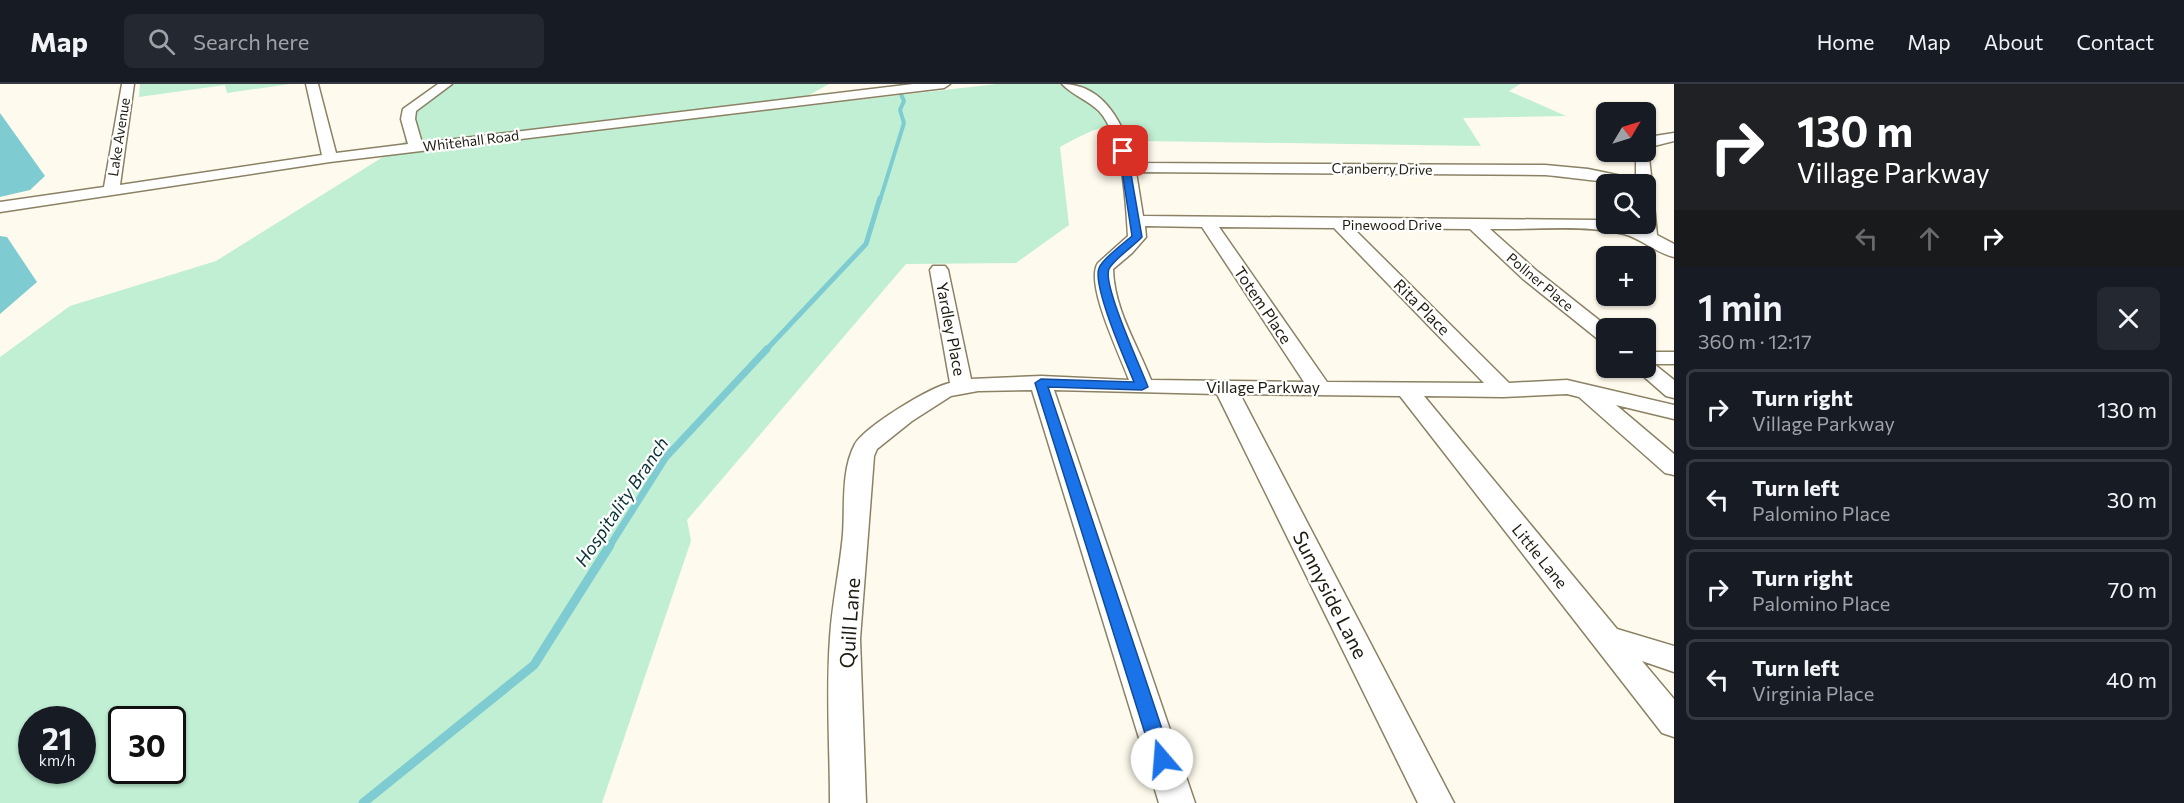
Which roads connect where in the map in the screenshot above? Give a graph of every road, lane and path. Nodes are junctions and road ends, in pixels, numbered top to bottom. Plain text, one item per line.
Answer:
1 (128, 84) edge
2 (312, 84) edge
3 (446, 84) edge
4 (837, 84) edge
5 (944, 84) edge
6 (1068, 84) edge
7 (851, 93) junction
8 (1674, 137) edge
9 (1656, 140) edge
10 (416, 148) junction
11 (330, 158) junction
12 (1127, 167) junction
13 (1596, 175) edge
14 (111, 190) junction
15 (0, 207) edge
16 (1136, 221) junction
17 (1208, 223) junction
18 (1340, 224) junction
19 (1476, 225) junction
20 (1648, 235) joint
21 (1674, 252) edge
22 (939, 270) dead end
23 (1596, 328) edge
24 (1656, 358) edge
25 (1674, 358) edge
26 (1656, 376) edge
27 (1041, 383) junction
28 (1224, 386) junction
29 (962, 387) junction
30 (1142, 387) junction
31 (1319, 387) junction
32 (1406, 389) junction
33 (1503, 390) junction
34 (1674, 390) edge
35 (1586, 391) junction
36 (1674, 412) edge
37 (867, 445) joint
38 (1674, 467) edge
39 (1607, 639) junction
40 (1674, 659) edge
41 (1674, 723) edge
42 (848, 803) edge
43 (1177, 803) edge
44 (1436, 803) edge

1 - 14 street, Lake Avenue
2 - 11 street
3 - 10 street
4 - 7 street
5 - 7 street, Whitehall Road
6 - 12 street
7 - 10 street, Whitehall Road
8 - 9 street
10 - 11 street, Whitehall Road
11 - 14 street, Whitehall Road
12 - 13 street, Cranberry Drive
12 - 16 street
14 - 15 street, Whitehall Road
16 - 17 street, Pinewood Drive
16 - 30 street
17 - 18 street, Pinewood Drive
17 - 31 street, Totem Place
18 - 19 street, Pinewood Drive
18 - 33 street, Rita Place
19 - 20 street, Pinewood Drive
19 - 23 street, Pollner Place
20 - 21 street, Pinewood Drive
22 - 29 street, Yardley Place
24 - 25 street
26 - 34 street
27 - 29 street, Village Parkway
27 - 30 street, Village Parkway
27 - 43 street
28 - 30 street, Village Parkway
28 - 31 street, Village Parkway
28 - 44 street, Sunnyside Lane
29 - 37 street, Village Parkway
31 - 32 street, Village Parkway
32 - 33 street, Village Parkway
32 - 39 street, Little Lane
33 - 35 street, Village Parkway
35 - 36 street, Village Parkway
35 - 38 street
37 - 42 street, Quill Lane
39 - 40 street
39 - 41 street, Little Lane

